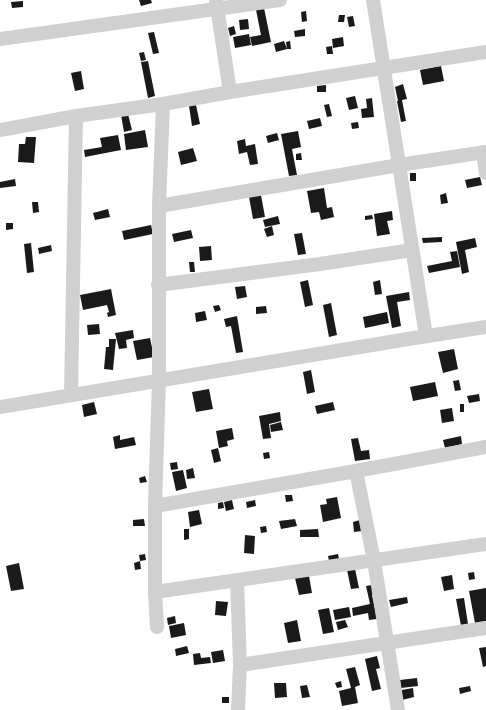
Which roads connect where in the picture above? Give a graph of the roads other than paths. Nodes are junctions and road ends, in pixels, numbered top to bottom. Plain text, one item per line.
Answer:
1 (280, 0) edge
2 (373, 0) edge
3 (216, 5) edge
4 (0, 39) edge
5 (486, 52) edge
6 (384, 68) junction
7 (230, 92) junction
8 (163, 104) junction
9 (76, 116) junction
10 (0, 130) edge
11 (484, 152) edge
12 (399, 165) junction
13 (486, 173) edge
14 (159, 206) junction
15 (412, 250) junction
16 (158, 285) junction
17 (486, 328) edge
18 (426, 336) junction
19 (158, 380) junction
20 (71, 395) junction
21 (0, 407) edge
22 (486, 447) edge
23 (356, 472) junction
24 (155, 506) junction
25 (486, 544) edge
26 (374, 561) junction
27 (237, 580) junction
28 (155, 592) junction
29 (156, 626) dead end
30 (486, 628) edge
31 (387, 643) junction
32 (240, 665) junction
33 (238, 710) edge
34 (398, 710) edge

1 - 3 street
2 - 6 street
3 - 4 street
3 - 7 street
5 - 6 street
6 - 7 street
6 - 12 street
7 - 8 street
8 - 9 street
8 - 14 street
9 - 10 street
9 - 20 street
11 - 12 street
11 - 13 street
12 - 14 street
12 - 15 street
14 - 16 street
15 - 16 street
15 - 18 street
16 - 19 street
17 - 18 street
18 - 19 street
19 - 20 street
19 - 24 street
20 - 21 street
22 - 23 street
23 - 24 street
23 - 26 street
24 - 28 street
25 - 26 street
26 - 27 street
26 - 31 street
27 - 28 street
27 - 32 street
28 - 29 street
30 - 31 street
31 - 32 street
31 - 34 street
32 - 33 street

